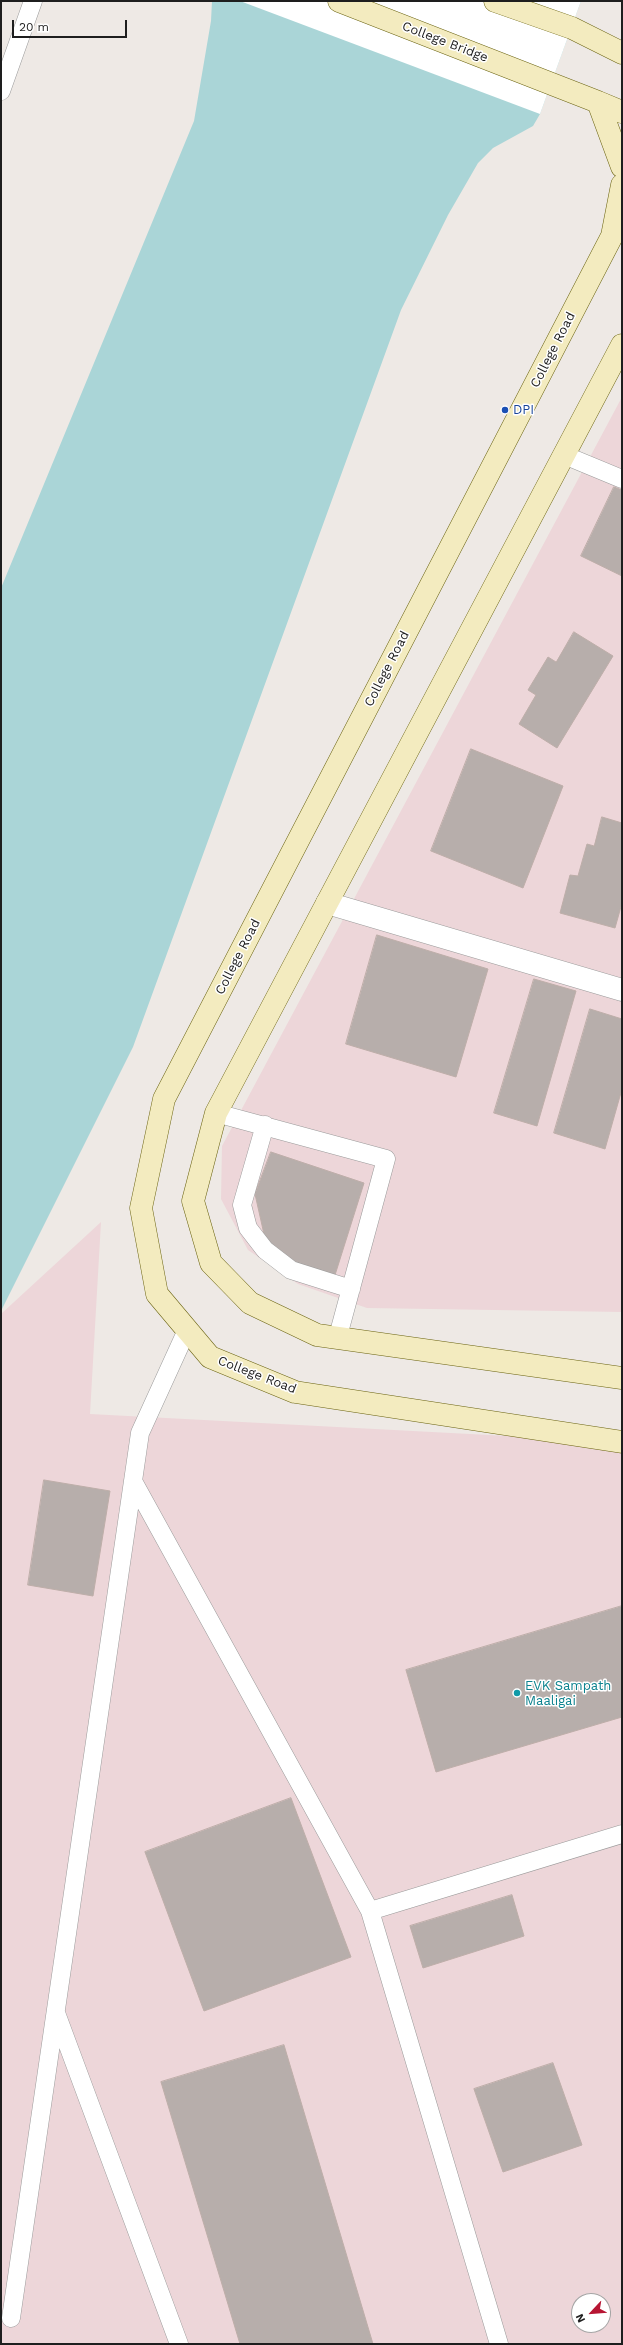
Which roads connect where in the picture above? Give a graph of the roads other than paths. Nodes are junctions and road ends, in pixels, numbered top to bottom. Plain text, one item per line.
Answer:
1 (33, 1) edge
2 (339, 1) edge
3 (496, 1) edge
4 (622, 53) edge
5 (1, 91) edge
6 (598, 102) junction
7 (622, 112) edge
8 (622, 167) edge
9 (622, 185) edge
10 (622, 345) edge
11 (564, 455) junction
12 (622, 478) edge
13 (328, 903) junction
14 (622, 990) edge
15 (216, 1113) junction
16 (265, 1125) junction
17 (351, 1289) junction
18 (187, 1330) junction
19 (338, 1336) junction
20 (622, 1378) edge
21 (622, 1442) edge
22 (133, 1481) junction
23 (622, 1834) edge
24 (370, 1911) junction
25 (56, 2012) junction
26 (11, 2318) dead end
27 (179, 2344) edge
28 (499, 2344) edge

1 - 5 lane
2 - 6 main road, College Bridge
3 - 4 main road
6 - 7 main road
6 - 8 main road
9 - 18 main road, College Road
10 - 11 main road
11 - 12 lane
11 - 13 main road
13 - 14 street
13 - 15 main road
15 - 16 lane
15 - 19 main road
16 - 17 lane
16 - 17 lane
17 - 19 lane
18 - 21 main road, College Road
18 - 22 lane
19 - 20 main road
22 - 24 lane
22 - 25 lane
23 - 24 lane
24 - 28 lane
25 - 26 lane
25 - 27 lane

